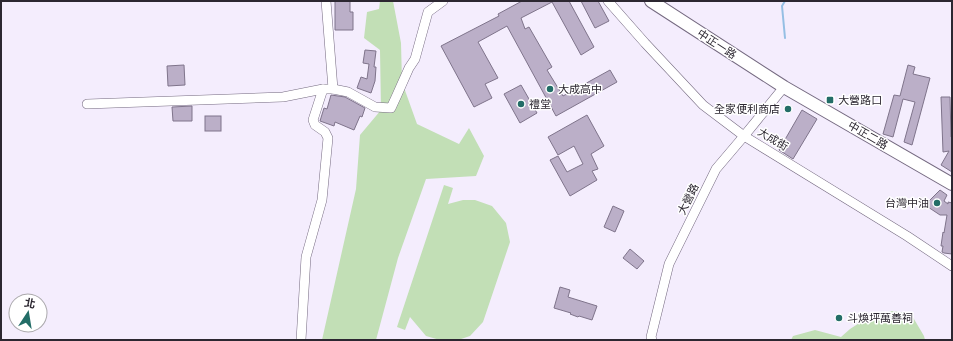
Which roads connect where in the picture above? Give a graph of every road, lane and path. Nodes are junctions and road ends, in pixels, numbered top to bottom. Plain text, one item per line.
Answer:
1 (326, 1) edge
2 (443, 1) edge
3 (608, 1) edge
4 (651, 1) edge
5 (784, 87) junction
6 (328, 89) junction
7 (87, 104) dead end
8 (744, 136) junction
9 (952, 184) edge
10 (952, 266) edge
11 (301, 340) edge
12 (652, 340) edge

1 - 6 street
2 - 6 street
3 - 8 street, 大成街
4 - 5 main road, 中正一路
5 - 8 street, 大營路
5 - 9 main road, 中正二路
6 - 7 street
6 - 11 street
8 - 10 street, 大成街
8 - 12 street, 大營路

